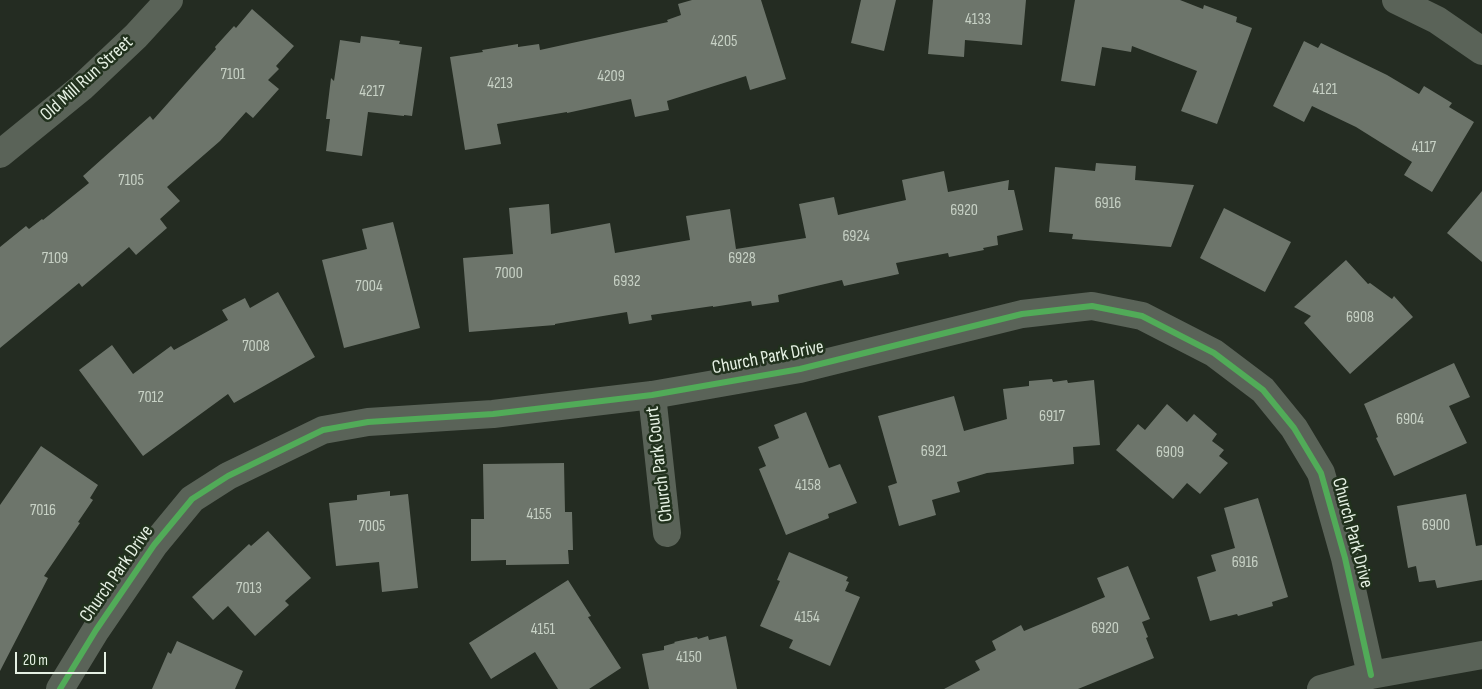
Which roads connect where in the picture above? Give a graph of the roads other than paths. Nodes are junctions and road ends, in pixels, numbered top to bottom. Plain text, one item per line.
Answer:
1 (169, 0) edge
2 (1396, 0) edge
3 (1482, 51) edge
4 (0, 154) edge
5 (652, 395) junction
6 (668, 533) dead end
7 (1482, 655) edge
8 (1371, 675) junction
9 (60, 689) edge
10 (1321, 689) edge

1 - 4 street, Old Mill Run Street
2 - 3 street
5 - 6 street, Church Park Court
5 - 8 street, Church Park Drive
5 - 9 street, Church Park Drive
7 - 8 street
8 - 10 street

